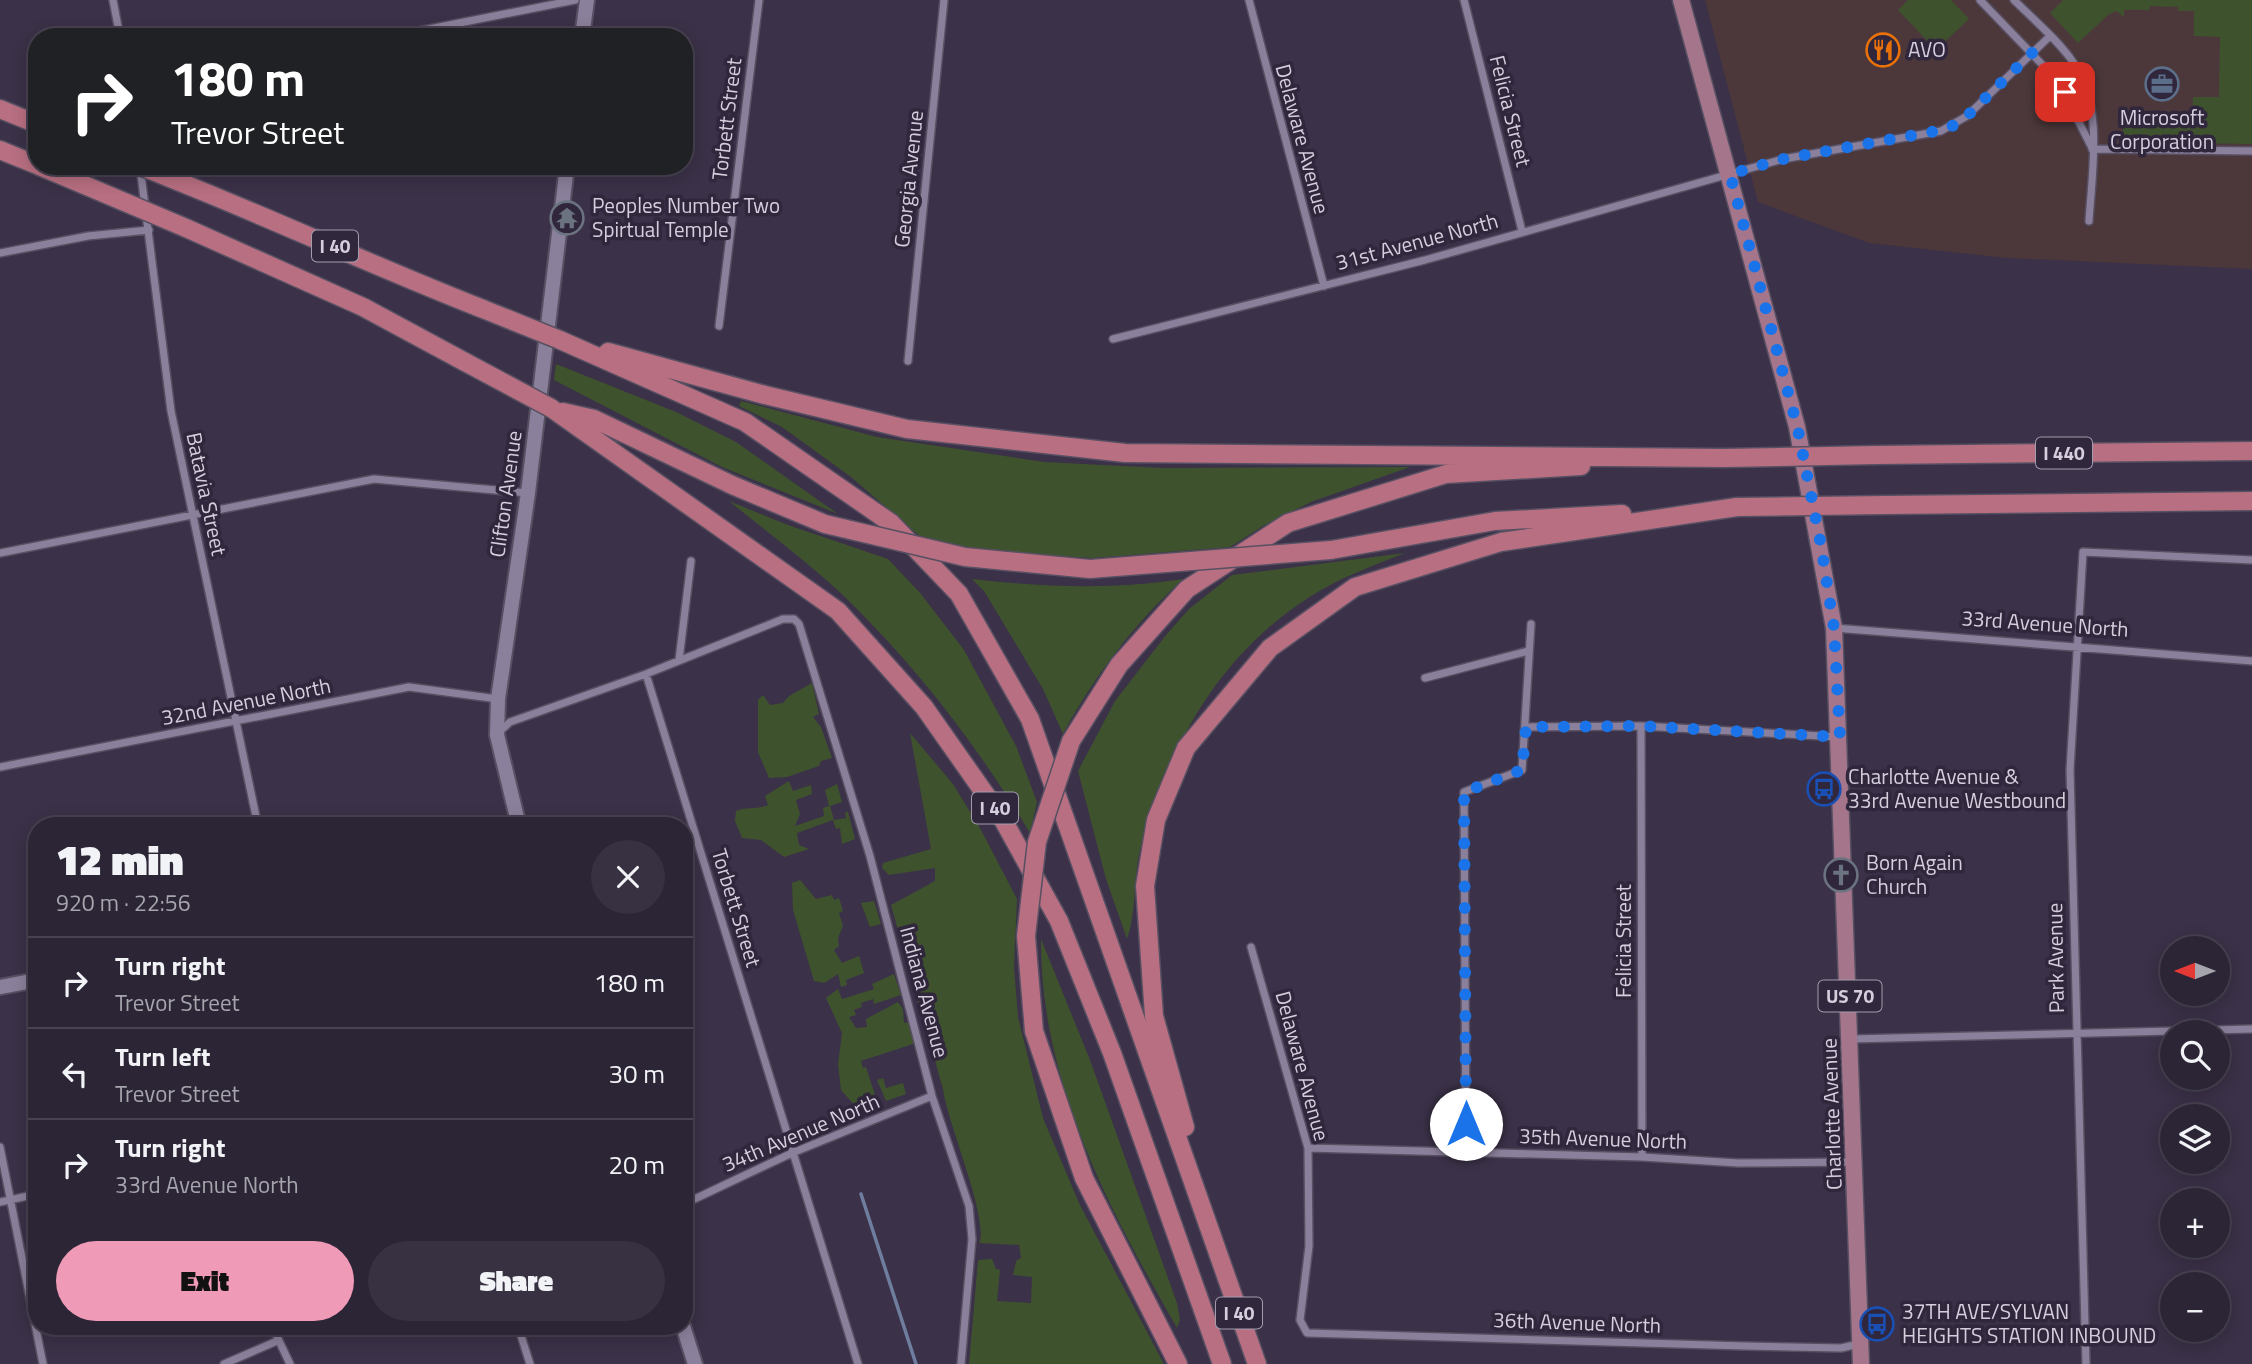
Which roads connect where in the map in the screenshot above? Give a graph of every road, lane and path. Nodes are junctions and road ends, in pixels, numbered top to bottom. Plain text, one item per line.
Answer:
1 (113, 0) edge
2 (575, 0) edge
3 (587, 0) edge
4 (759, 0) edge
5 (944, 0) edge
6 (1249, 0) edge
7 (1464, 0) edge
8 (1681, 0) edge
9 (1980, 0) edge
10 (2014, 0) edge
11 (118, 28) edge
12 (434, 28) edge
13 (583, 28) edge
14 (2050, 36) junction
15 (2032, 53) junction
16 (0, 109) edge
17 (28, 120) edge
18 (2092, 149) junction
19 (0, 150) edge
20 (2252, 151) edge
21 (28, 162) edge
22 (1730, 174) junction
23 (60, 175) edge
24 (141, 175) edge
25 (162, 175) edge
26 (566, 175) edge
27 (2089, 220) dead end
28 (149, 230) junction
29 (1522, 231) junction
30 (0, 253) edge
31 (1324, 286) junction
32 (719, 326) dead end
33 (1113, 339) dead end
34 (559, 340) junction
35 (908, 361) dead end
36 (552, 409) junction
37 (2252, 451) edge
38 (1724, 458) junction
39 (528, 493) junction
40 (2252, 501) edge
41 (1737, 507) junction
42 (193, 515) junction
43 (0, 553) edge
44 (2252, 559) edge
45 (691, 561) dead end
46 (1531, 624) dead end
47 (1834, 628) junction
48 (2076, 648) junction
49 (1528, 651) junction
50 (679, 660) junction
51 (2252, 661) edge
52 (646, 674) junction
53 (1425, 678) dead end
54 (498, 699) junction
55 (237, 722) junction
56 (1641, 726) junction
57 (1526, 727) junction
58 (497, 735) junction
59 (1840, 737) junction
60 (0, 767) edge
61 (256, 817) edge
62 (517, 817) edge
63 (690, 817) edge
64 (693, 828) edge
65 (1251, 947) dead end
66 (28, 982) edge
67 (0, 987) edge
68 (2252, 1029) edge
69 (2075, 1034) junction
70 (1851, 1039) junction
71 (932, 1096) junction
72 (0, 1147) edge
73 (1308, 1148) junction
74 (1466, 1151) junction
75 (792, 1153) junction
76 (1642, 1157) junction
77 (1854, 1162) junction
78 (28, 1196) edge
79 (11, 1199) junction
80 (693, 1201) edge
81 (0, 1202) edge
82 (1222, 1262) junction
83 (28, 1287) edge
84 (1300, 1320) joint
85 (37, 1335) edge
86 (276, 1335) edge
87 (521, 1335) edge
88 (685, 1335) edge
89 (278, 1341) junction
90 (1860, 1344) junction
91 (43, 1364) edge
92 (224, 1364) edge
93 (290, 1364) edge
94 (530, 1364) edge
95 (695, 1364) edge
96 (858, 1364) edge
97 (961, 1364) edge
98 (1178, 1364) edge
99 (1222, 1364) edge
100 (1257, 1364) edge
101 (1861, 1364) edge
102 (2086, 1364) edge

1 - 11 street
2 - 12 street
3 - 13 street
4 - 32 street, Torbett Street
5 - 35 street, Georgia Avenue
6 - 31 street, Delaware Avenue
7 - 29 street, Felicia Street
8 - 22 main road, Charlotte Avenue / US 70
9 - 15 street
10 - 14 street
14 - 15 street, 31st Avenue North
14 - 18 street
15 - 18 street
15 - 22 street, 31st Avenue North
16 - 17 highway
18 - 20 street
18 - 27 street
19 - 21 highway, I 40
22 - 29 street, 31st Avenue North
22 - 47 main road, Charlotte Avenue / US 70
23 - 36 highway, I 40, bridge
24 - 28 street, Batavia Street
25 - 34 highway, I 40, bridge
26 - 39 street, Clifton Avenue
28 - 30 street
28 - 42 street, Batavia Street
29 - 31 street, 31st Avenue North
31 - 33 street, 31st Avenue North
34 - 38 highway
34 - 82 highway, I 40
36 - 41 highway, bridge
36 - 99 highway, I 40
37 - 38 highway, I 440, bridge
38 - 98 highway, bridge
39 - 42 street
39 - 54 street, Clifton Avenue
40 - 41 highway, bridge
41 - 82 highway
42 - 43 street
42 - 55 street, Batavia Street
44 - 48 street, Park Avenue
45 - 50 street
46 - 49 street
47 - 48 street, 33rd Avenue North
47 - 59 main road, Charlotte Avenue / US 70
48 - 51 street, 33rd Avenue North
48 - 69 street, Park Avenue
49 - 53 street
49 - 57 street
50 - 52 street
50 - 71 street, Indiana Avenue
52 - 58 street
52 - 63 street, Torbett Street
54 - 55 street, 32nd Avenue North
54 - 58 street, Clifton Avenue
55 - 60 street, 32nd Avenue North
55 - 61 street, Batavia Street
56 - 57 street
56 - 59 street
56 - 76 street, Felicia Street
57 - 74 street
58 - 62 street, Clifton Avenue
59 - 70 main road, Charlotte Avenue / US 70
64 - 75 street, Torbett Street
65 - 73 street, Delaware Avenue
66 - 67 street
68 - 69 street
69 - 70 street
69 - 102 street, Park Avenue
70 - 77 main road, Charlotte Avenue / US 70
71 - 75 street, 34th Avenue North
71 - 97 street, Indiana Avenue
72 - 79 street
73 - 74 street, 35th Avenue North
73 - 84 street, Delaware Avenue
74 - 76 street, 35th Avenue North
75 - 80 street, 34th Avenue North
75 - 96 street, Torbett Street
76 - 77 street, 35th Avenue North
77 - 90 main road, Charlotte Avenue / US 70
78 - 79 street
79 - 81 street
79 - 83 street
82 - 100 highway, I 40
84 - 90 street, 36th Avenue North
85 - 91 street
86 - 89 street
87 - 94 street
88 - 95 street
89 - 92 street
89 - 93 street
90 - 101 main road, Charlotte Avenue / US 70

